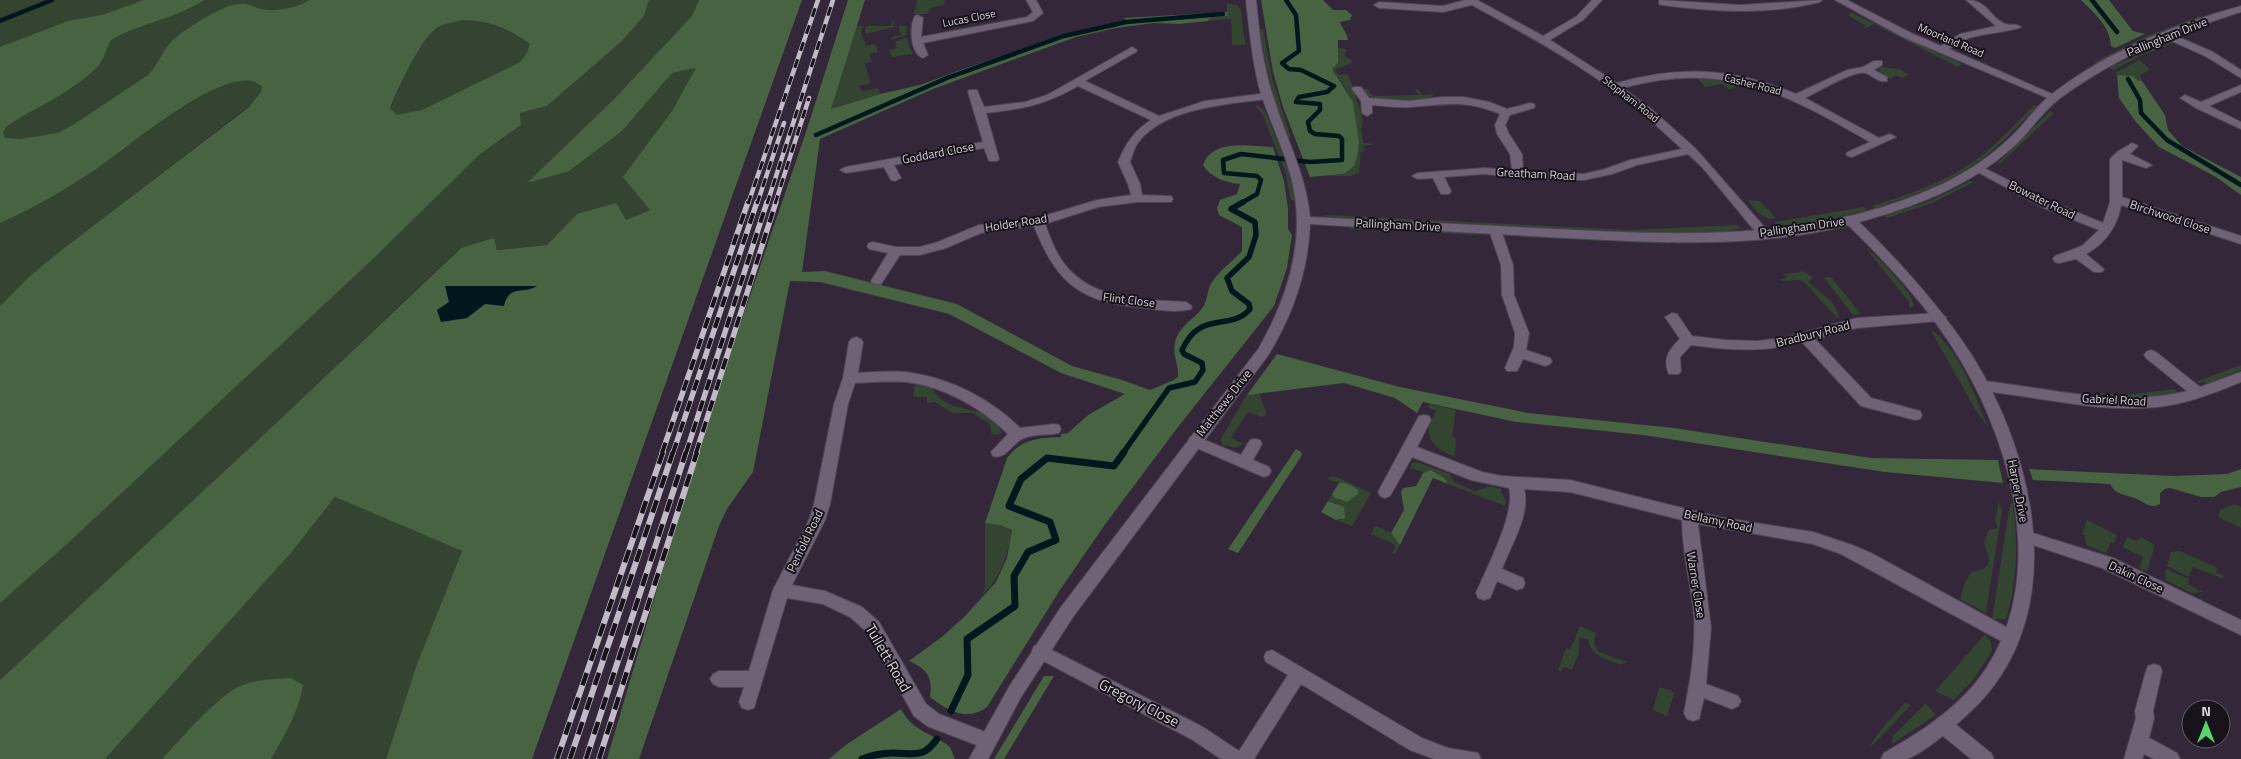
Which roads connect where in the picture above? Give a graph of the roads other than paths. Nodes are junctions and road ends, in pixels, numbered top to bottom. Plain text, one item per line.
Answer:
1 (1031, 0) edge
2 (1251, 0) edge
3 (1596, 0) edge
4 (1817, 0) edge
5 (1840, 0) edge
6 (1971, 0) edge
7 (1471, 1) edge
8 (1662, 2) dead end
9 (1379, 5) dead end
10 (1710, 7) junction
11 (1418, 8) junction
12 (2241, 9) edge
13 (918, 18) dead end
14 (1417, 19) dead end
15 (1715, 20) dead end
16 (2003, 27) junction
17 (2016, 27) dead end
18 (2169, 36) junction
19 (1543, 40) junction
20 (916, 41) junction
21 (1132, 50) dead end
22 (1941, 50) junction
23 (923, 55) dead end
24 (1878, 63) dead end
25 (1866, 70) junction
26 (2241, 76) edge
27 (1883, 79) dead end
28 (1078, 82) junction
29 (1615, 87) junction
30 (2241, 88) edge
31 (1357, 89) dead end
32 (973, 92) dead end
33 (1267, 96) junction
34 (1798, 97) junction
35 (2054, 97) junction
36 (2185, 98) dead end
37 (1530, 106) dead end
38 (2200, 106) junction
39 (980, 111) junction
40 (1506, 113) junction
41 (1159, 120) junction
42 (2241, 126) edge
43 (1890, 137) dead end
44 (1879, 142) junction
45 (988, 144) junction
46 (2132, 146) dead end
47 (1691, 150) junction
48 (1852, 154) dead end
49 (2121, 154) junction
50 (993, 159) dead end
51 (888, 163) junction
52 (2146, 165) dead end
53 (1978, 169) junction
54 (846, 170) dead end
55 (1518, 174) junction
56 (1418, 176) dead end
57 (1438, 176) junction
58 (895, 178) dead end
59 (1445, 191) dead end
60 (1137, 198) junction
61 (1167, 199) dead end
62 (2118, 200) junction
63 (1304, 220) junction
64 (1850, 220) junction
65 (1038, 222) junction
66 (2106, 229) junction
67 (1495, 230) junction
68 (1763, 233) junction
69 (2241, 240) edge
70 (873, 246) dead end
71 (896, 251) junction
72 (2079, 255) junction
73 (2060, 259) dead end
74 (2098, 269) dead end
75 (877, 281) dead end
76 (1170, 305) junction
77 (1186, 306) dead end
78 (1672, 317) dead end
79 (1939, 317) junction
80 (1171, 319) dead end
81 (1805, 338) junction
82 (1688, 340) junction
83 (856, 342) dead end
84 (1520, 353) junction
85 (2151, 355) dead end
86 (1545, 361) dead end
87 (1512, 368) dead end
88 (1674, 371) dead end
89 (2241, 377) edge
90 (850, 378) junction
91 (1983, 386) junction
92 (2198, 394) junction
93 (1915, 415) dead end
94 (1424, 420) dead end
95 (1054, 429) dead end
96 (1017, 434) junction
97 (1195, 441) junction
98 (1256, 444) dead end
99 (1409, 450) junction
100 (998, 452) dead end
101 (1244, 462) junction
102 (1264, 472) dead end
103 (1515, 483) junction
104 (1385, 492) dead end
105 (1690, 516) junction
106 (2026, 537) junction
107 (1493, 572) junction
108 (1517, 582) dead end
109 (782, 590) junction
110 (1484, 593) dead end
111 (2241, 628) edge
112 (2011, 638) junction
113 (1040, 651) junction
114 (1272, 657) dead end
115 (2154, 671) dead end
116 (1298, 674) junction
117 (719, 679) dead end
118 (755, 680) junction
119 (1697, 688) junction
120 (1732, 700) dead end
121 (748, 702) dead end
122 (1693, 713) dead end
123 (1943, 725) junction
124 (987, 741) junction
125 (2136, 751) edge
126 (978, 759) edge
127 (1236, 759) edge
128 (1244, 759) edge
129 (1472, 759) edge
130 (1890, 759) edge
131 (1984, 759) edge
132 (2171, 759) edge

1 - 20 street, Lucas Close
2 - 33 street, Matthews Drive
3 - 19 street
4 - 10 street
5 - 22 street, Moorland Road
6 - 16 street
7 - 11 street
7 - 19 street, Stopham Road
8 - 10 street
9 - 11 street
10 - 15 street
11 - 14 street
12 - 18 street, Pallingham Drive
13 - 20 street
16 - 17 street
16 - 22 street
18 - 26 street
18 - 35 street, Pallingham Drive
19 - 29 street, Stopham Road
20 - 23 street
21 - 28 street
22 - 35 street, Moorland Road
24 - 25 street
25 - 27 street
25 - 34 street
28 - 39 street
28 - 41 street
29 - 34 street, Casher Road
29 - 47 street, Stopham Road
30 - 38 street
31 - 40 street
32 - 39 street, Goddard Close
33 - 41 street
33 - 63 street, Matthews Drive
34 - 44 street, Casher Road
35 - 53 street, Pallingham Drive
36 - 38 street
37 - 40 street
38 - 42 street
39 - 45 street, Goddard Close
40 - 55 street
41 - 60 street
43 - 44 street
44 - 48 street
45 - 50 street, Goddard Close
45 - 51 street, Goddard Close
46 - 49 street
47 - 55 street, Greatham Road
47 - 68 street, Stopham Road
49 - 52 street
49 - 62 street
51 - 54 street, Goddard Close
51 - 58 street, Goddard Close
53 - 64 street, Pallingham Drive
53 - 66 street, Bowater Road
55 - 57 street, Greatham Road
56 - 57 street, Greatham Road
57 - 59 street
60 - 61 street, Holder Road
60 - 65 street, Holder Road
62 - 66 street
62 - 69 street, Birchwood Close
63 - 67 street, Pallingham Drive
63 - 97 street, Matthews Drive
64 - 68 street, Pallingham Drive
64 - 79 street, Harper Drive
65 - 71 street, Holder Road
65 - 76 street, Flint Close
66 - 72 street
67 - 68 street, Pallingham Drive
67 - 84 street
70 - 71 street, Holder Road
71 - 75 street
72 - 73 street
72 - 74 street
76 - 77 street, Flint Close
76 - 80 street, Flint Close
78 - 82 street
79 - 81 street, Bradbury Road
79 - 91 street, Harper Drive
81 - 82 street, Bradbury Road
81 - 93 street
82 - 88 street
83 - 90 street, Penfold Road
84 - 86 street
84 - 87 street
85 - 92 street
89 - 92 street, Gabriel Road
90 - 96 street
90 - 109 street, Penfold Road
91 - 92 street, Gabriel Road
91 - 106 street, Harper Drive
94 - 99 street
95 - 96 street
96 - 100 street
97 - 101 street
97 - 113 street, Matthews Drive
98 - 101 street
99 - 103 street, Bellamy Road
99 - 104 street
101 - 102 street
103 - 105 street, Bellamy Road
103 - 107 street
105 - 112 street, Bellamy Road
105 - 119 street, Warner Close
106 - 111 street, Dakin Close
106 - 112 street, Harper Drive
107 - 108 street
107 - 110 street
109 - 118 street, Penfold Road
109 - 124 street, Tullett Road
112 - 123 street, Harper Drive
113 - 124 street, Matthews Drive
113 - 127 street, Gregory Close
114 - 116 street
115 - 125 street
116 - 128 street
116 - 129 street
117 - 118 street
118 - 121 street, Penfold Road
119 - 120 street
119 - 122 street, Warner Close
123 - 130 street, Harper Drive
123 - 131 street
124 - 126 street, Matthews Drive
125 - 132 street

